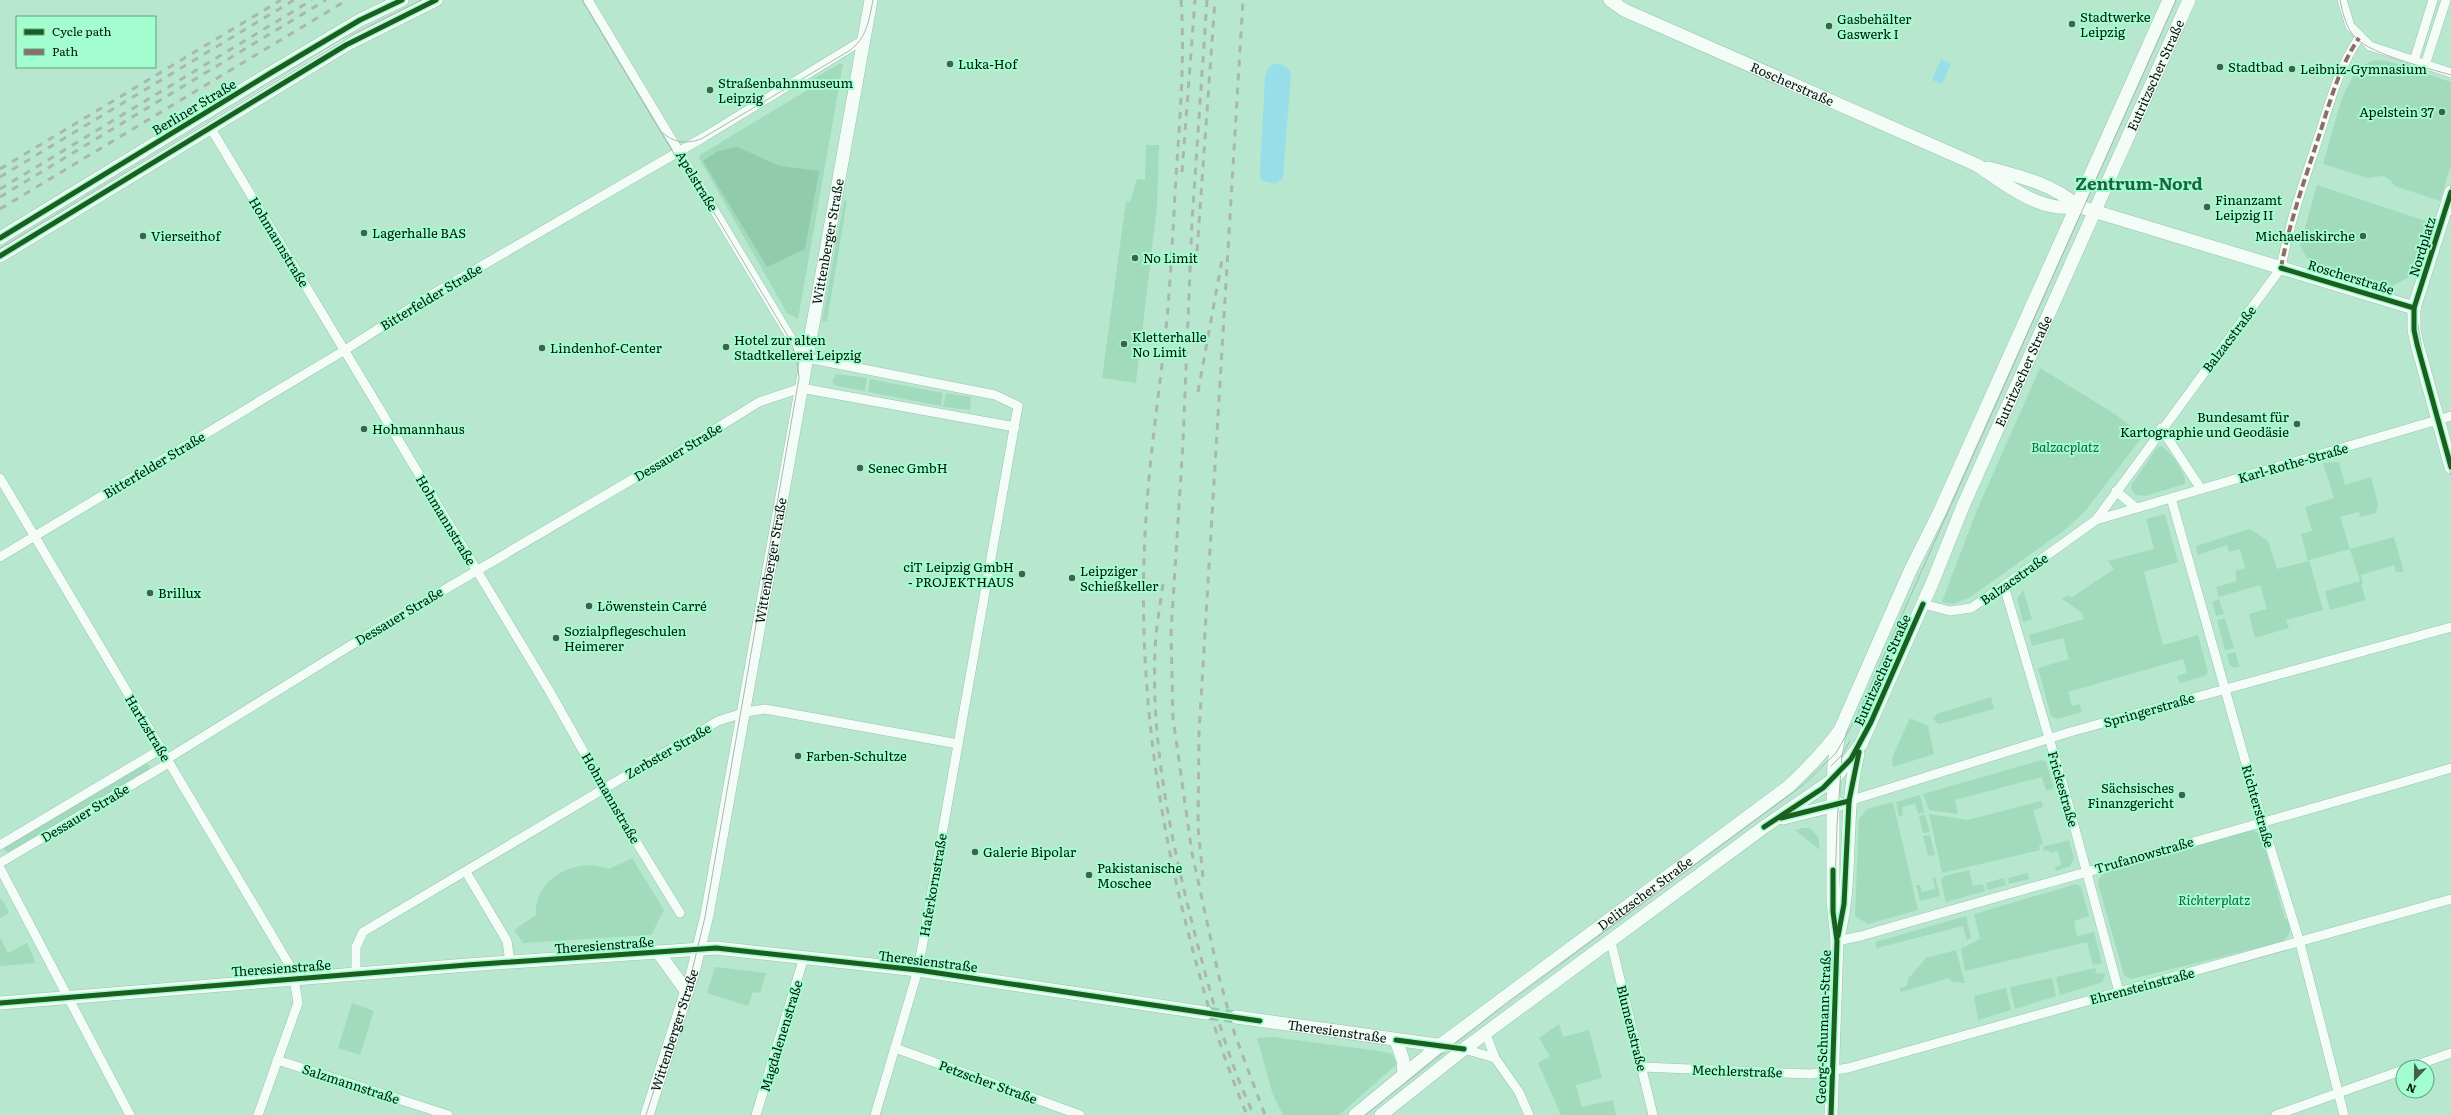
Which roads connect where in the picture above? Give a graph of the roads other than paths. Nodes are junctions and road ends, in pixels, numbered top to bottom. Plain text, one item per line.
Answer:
1 (402, 0) edge
2 (436, 0) edge
3 (588, 0) edge
4 (871, 0) edge
5 (1610, 0) edge
6 (2169, 0) edge
7 (2189, 0) edge
8 (2342, 0) edge
9 (2433, 0) edge
10 (2446, 0) edge
11 (2359, 38) junction
12 (863, 40) junction
13 (2414, 61) junction
14 (2425, 65) junction
15 (2451, 73) edge
16 (210, 127) junction
17 (679, 151) junction
18 (2451, 192) edge
19 (2077, 206) junction
20 (2449, 207) edge
21 (2095, 211) junction
22 (0, 238) edge
23 (0, 256) edge
24 (2281, 268) junction
25 (2414, 308) junction
26 (345, 350) junction
27 (806, 360) junction
28 (801, 388) junction
29 (2451, 416) edge
30 (2438, 422) junction
31 (1015, 427) junction
32 (2161, 428) junction
33 (2451, 467) edge
34 (0, 478) edge
35 (2201, 489) junction
36 (2116, 491) junction
37 (2171, 498) junction
38 (2135, 507) junction
39 (2096, 520) junction
40 (35, 536) junction
41 (0, 557) edge
42 (476, 570) junction
43 (2004, 586) junction
44 (1923, 604) junction
45 (2451, 627) edge
46 (2224, 689) junction
47 (743, 713) junction
48 (1840, 730) junction
49 (2049, 739) junction
50 (958, 744) junction
51 (1861, 744) junction
52 (161, 749) junction
53 (168, 760) junction
54 (2451, 768) edge
55 (1834, 779) junction
56 (605, 788) junction
57 (1849, 801) junction
58 (1833, 806) junction
59 (1776, 819) junction
60 (2263, 824) junction
61 (0, 845) edge
62 (0, 863) edge
63 (0, 868) edge
64 (466, 872) junction
65 (2086, 872) junction
66 (2451, 899) edge
67 (680, 914) dead end
68 (1837, 941) junction
69 (1611, 942) junction
70 (2300, 943) junction
71 (699, 949) junction
72 (658, 952) junction
73 (804, 958) junction
74 (510, 962) junction
75 (918, 970) junction
76 (356, 974) junction
77 (294, 978) junction
78 (687, 992) junction
79 (2119, 992) junction
80 (68, 997) junction
81 (0, 1003) edge
82 (1206, 1013) tunnel mouth
83 (1236, 1017) tunnel mouth
84 (1486, 1034) junction
85 (1396, 1040) junction
86 (1439, 1046) junction
87 (895, 1048) junction
88 (1464, 1050) junction
89 (2451, 1053) edge
90 (1495, 1058) junction
91 (2434, 1059) edge
92 (277, 1060) junction
93 (1642, 1067) junction
94 (1832, 1071) junction
95 (2395, 1073) edge
96 (1404, 1074) junction
97 (2338, 1093) junction
98 (130, 1115) edge
99 (258, 1115) edge
100 (448, 1115) edge
101 (647, 1115) edge
102 (756, 1115) edge
103 (875, 1115) edge
104 (1080, 1115) edge
105 (1355, 1115) edge
106 (1381, 1115) edge
107 (1529, 1115) edge
108 (1653, 1115) edge
109 (1831, 1115) edge
110 (2276, 1115) edge
111 (2344, 1115) edge

1 - 22 main road, Berliner Straße
2 - 16 main road, Berliner Straße
3 - 17 street, Apelstraße
4 - 12 main road, Wittenberger Straße
5 - 19 main road, Roscherstraße
6 - 19 main road, Eutritzscher Straße
7 - 21 main road, Eutritzscher Straße
8 - 11 street
9 - 13 street
10 - 14 street
11 - 13 street
11 - 24 street
12 - 17 street, Bitterfelder Straße
12 - 27 main road, Wittenberger Straße
13 - 14 street
14 - 15 street
16 - 23 main road, Berliner Straße
16 - 26 street, Hohmannstraße
17 - 26 street, Bitterfelder Straße
17 - 27 street, Apelstraße
18 - 20 main road, Nordplatz
19 - 21 main road, Roscherstraße
19 - 48 main road, Eutritzscher Straße
20 - 25 main road, Nordplatz
21 - 24 main road, Roscherstraße
21 - 44 main road, Eutritzscher Straße
24 - 25 main road, Roscherstraße
24 - 32 street, Balzacstraße
25 - 30 main road, Nordplatz
26 - 40 street, Bitterfelder Straße
26 - 42 street, Hohmannstraße
27 - 28 main road, Wittenberger Straße
27 - 31 street
28 - 31 street
28 - 42 street, Dessauer Straße
28 - 47 main road, Wittenberger Straße
29 - 30 street, Karl-Rothe-Straße
30 - 33 main road, Nordplatz
30 - 35 street, Karl-Rothe-Straße
31 - 50 street, Haferkornstraße
32 - 35 street
32 - 36 street, Balzacstraße
34 - 40 street, Hartzstraße
35 - 37 street, Karl-Rothe-Straße
36 - 38 street
36 - 39 street, Balzacstraße
37 - 38 street, Karl-Rothe-Straße
37 - 46 street, Richterstraße
38 - 39 street, Balzacstraße
39 - 43 street, Balzacstraße
40 - 41 street, Bitterfelder Straße
40 - 52 street, Hartzstraße
42 - 53 street, Dessauer Straße
42 - 56 street, Hohmannstraße
43 - 44 street, Balzacstraße
43 - 49 street, Frickestraße
44 - 51 main road, Eutritzscher Straße
45 - 46 street, Springerstraße
46 - 49 street, Springerstraße
46 - 60 street, Richterstraße
47 - 50 street, Zerbster Straße
47 - 56 street, Zerbster Straße
47 - 71 main road, Wittenberger Straße
48 - 55 main road, Georg-Schumann-Straße
48 - 86 main road, Delitzscher Straße
49 - 57 street, Springerstraße
49 - 65 street, Frickestraße
50 - 75 street, Haferkornstraße
51 - 55 main road, Delitzscher Straße
51 - 57 main road, Georg-Schumann-Straße
52 - 53 street, Hartzstraße
52 - 61 street, Dessauer Straße
53 - 62 street, Dessauer Straße
53 - 77 street, Hartzstraße
54 - 60 street, Trufanowstraße
55 - 58 main road, Georg-Schumann-Straße
55 - 59 main road, Delitzscher Straße
56 - 64 street, Zerbster Straße
56 - 67 street, Hohmannstraße
57 - 58 main road
57 - 68 main road, Georg-Schumann-Straße
58 - 59 main road
58 - 68 main road, Georg-Schumann-Straße
59 - 69 main road, Delitzscher Straße
60 - 65 street, Trufanowstraße
60 - 70 street, Richterstraße
63 - 80 street
64 - 74 street
64 - 76 street, Zerbster Straße
65 - 68 street, Trufanowstraße
65 - 79 street, Frickestraße
66 - 70 street, Ehrensteinstraße
68 - 94 main road, Georg-Schumann-Straße
69 - 84 main road, Delitzscher Straße
69 - 93 street, Blumenstraße
70 - 79 street, Ehrensteinstraße
70 - 97 street, Richterstraße
71 - 72 main road, Theresienstraße
71 - 73 main road, Theresienstraße
71 - 78 main road, Wittenberger Straße
72 - 74 main road, Theresienstraße
72 - 78 main road
73 - 75 main road, Theresienstraße
73 - 102 street, Magdalenenstraße
74 - 76 main road, Theresienstraße
75 - 82 main road, Theresienstraße
75 - 87 street, Haferkornstraße
76 - 77 main road, Theresienstraße
77 - 80 main road, Theresienstraße
77 - 92 street, Hartzstraße
78 - 101 main road, Wittenberger Straße
79 - 94 street, Ehrensteinstraße
80 - 81 main road, Theresienstraße
80 - 98 street
83 - 85 main road, Theresienstraße
84 - 88 main road, Delitzscher Straße
84 - 90 street
85 - 86 main road, Theresienstraße
85 - 96 main road
86 - 88 main road
86 - 96 main road, Delitzscher Straße
87 - 103 street, Haferkornstraße
87 - 104 street, Petzscher Straße
88 - 90 street
88 - 106 main road, Delitzscher Straße
89 - 91 street
90 - 107 street
92 - 99 street, Hartzstraße
92 - 100 street, Salzmannstraße
93 - 94 street, Mechlerstraße
93 - 108 street, Blumenstraße
94 - 109 main road, Georg-Schumann-Straße
95 - 97 street
96 - 105 main road, Delitzscher Straße
97 - 110 street
97 - 111 street, Richterstraße

